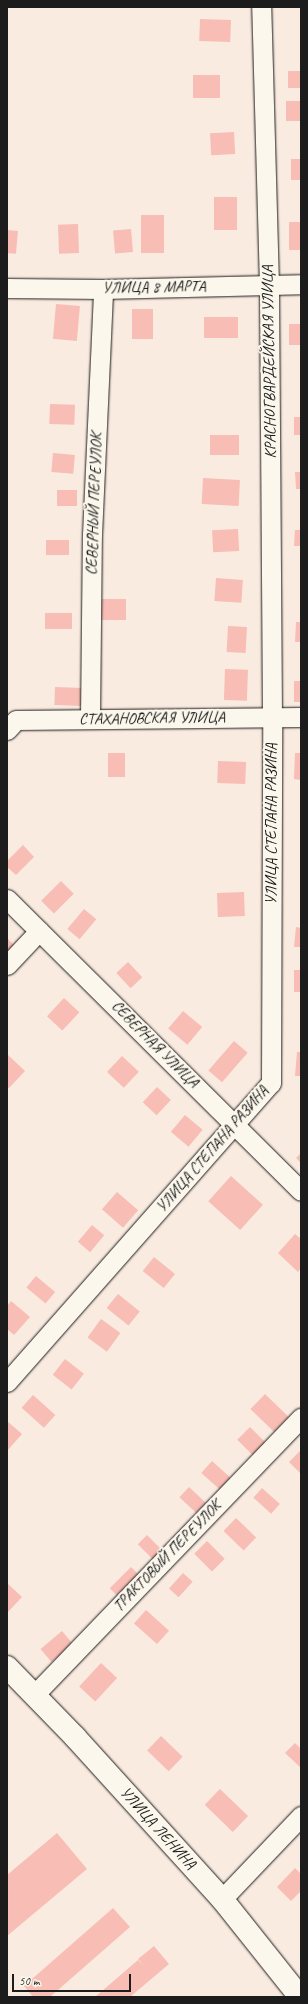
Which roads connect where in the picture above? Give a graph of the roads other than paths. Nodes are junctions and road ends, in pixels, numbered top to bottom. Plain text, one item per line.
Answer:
1 (261, 7) edge
2 (301, 284) edge
3 (269, 285) junction
4 (7, 288) edge
5 (102, 289) junction
6 (272, 717) junction
7 (301, 717) edge
8 (90, 719) junction
9 (7, 730) edge
10 (7, 899) edge
11 (39, 931) junction
12 (7, 965) edge
13 (235, 1124) junction
14 (301, 1191) edge
15 (7, 1382) edge
16 (301, 1418) edge
17 (7, 1667) edge
18 (34, 1695) junction
19 (301, 1816) edge
20 (222, 1899) junction
21 (300, 1997) edge

1 - 3 street, КРАСНОГВАРДЕЙСКАЯ УЛИЦА
2 - 3 street, УЛИЦА 8 МАРТА
3 - 5 street, УЛИЦА 8 МАРТА
3 - 6 street, КРАСНОГВАРДЕЙСКАЯ УЛИЦА
4 - 5 street, УЛИЦА 8 МАРТА
5 - 8 street, СЕВЕРНЫЙ ПЕРЕУЛОК
6 - 7 street, СТАХАНОВСКАЯ УЛИЦА
6 - 8 street, СТАХАНОВСКАЯ УЛИЦА
6 - 13 street, УЛИЦА СТЕПАНА РАЗИНА
8 - 9 street, СТАХАНОВСКАЯ УЛИЦА
10 - 11 street, СЕВЕРНАЯ УЛИЦА
11 - 12 street
11 - 13 street, СЕВЕРНАЯ УЛИЦА
13 - 14 street, СЕВЕРНАЯ УЛИЦА
13 - 15 street, УЛИЦА СТЕПАНА РАЗИНА
16 - 18 street, ТРАКТОВЫЙ ПЕРЕУЛОК
17 - 18 main road, УЛИЦА ЛЕНИНА
18 - 20 main road, УЛИЦА ЛЕНИНА
19 - 20 street
20 - 21 main road, УЛИЦА ЛЕНИНА

